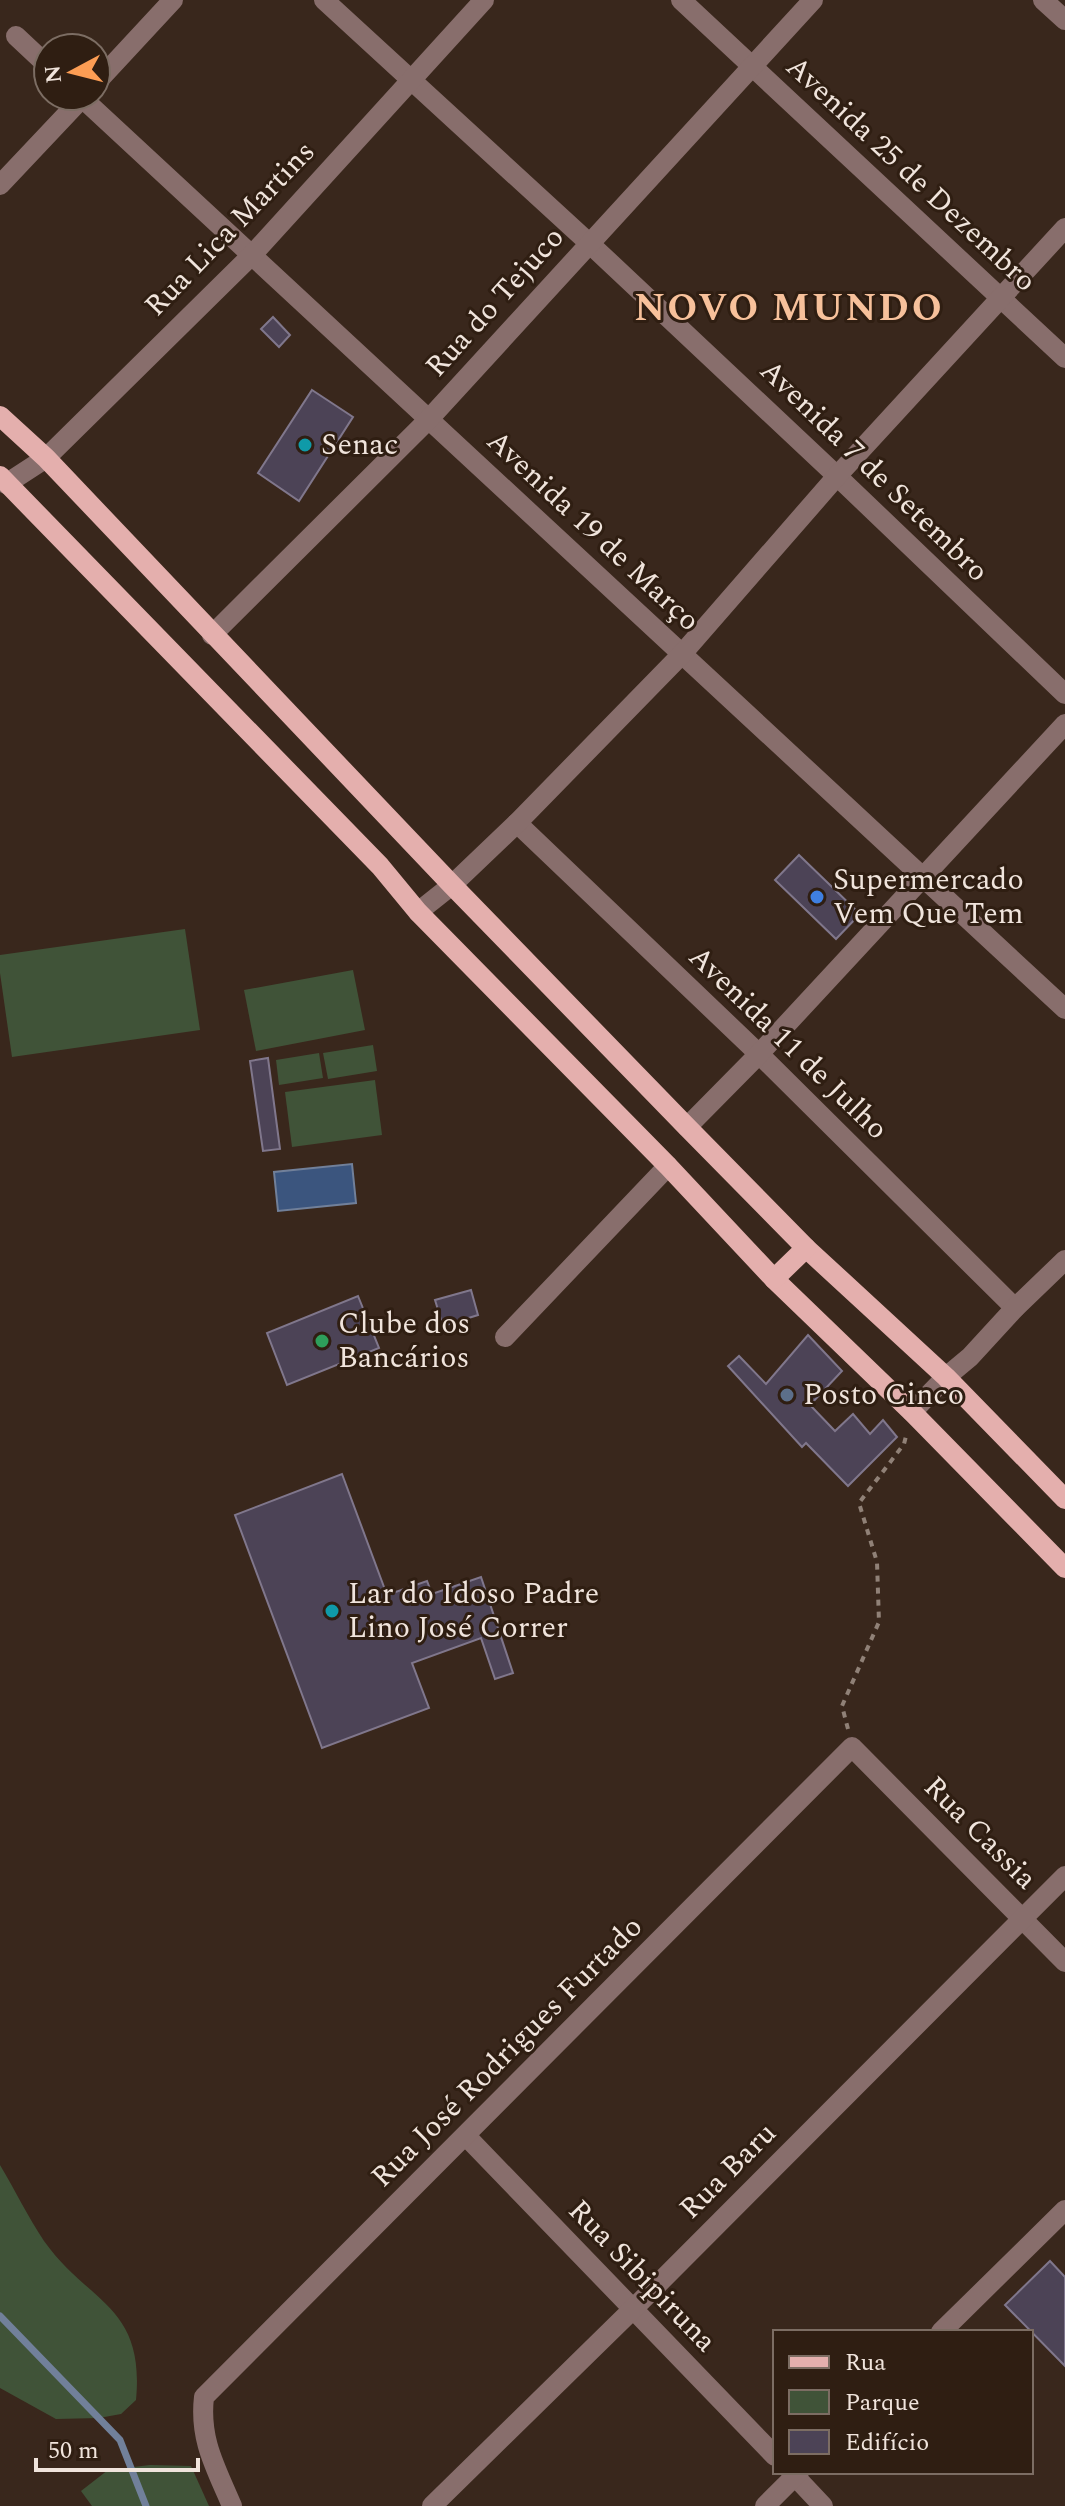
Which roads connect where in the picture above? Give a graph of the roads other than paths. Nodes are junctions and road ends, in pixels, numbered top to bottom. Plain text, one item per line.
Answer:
1 (173, 0) edge
2 (324, 0) edge
3 (484, 0) edge
4 (681, 0) edge
5 (813, 0) edge
6 (1043, 0) edge
7 (1065, 20) edge
8 (16, 36) dead end
9 (32, 51) edge
10 (112, 65) edge
11 (751, 65) junction
12 (409, 80) junction
13 (68, 112) edge
14 (105, 112) edge
15 (0, 185) edge
16 (1065, 228) edge
17 (589, 243) junction
18 (252, 255) junction
19 (1000, 300) junction
20 (1065, 358) edge
21 (0, 416) edge
22 (429, 419) junction
23 (46, 458) junction
24 (837, 476) junction
25 (3, 480) edge
26 (212, 635) junction
27 (682, 654) junction
28 (1065, 694) edge
29 (1065, 724) edge
30 (517, 823) junction
31 (923, 877) junction
32 (452, 885) junction
33 (418, 912) junction
34 (1065, 1009) edge
35 (759, 1054) junction
36 (687, 1127) junction
37 (668, 1166) junction
38 (806, 1248) junction
39 (1065, 1260) edge
40 (774, 1279) junction
41 (1015, 1308) junction
42 (505, 1337) dead end
43 (946, 1377) junction
44 (910, 1419) junction
45 (1065, 1499) edge
46 (1065, 1568) edge
47 (852, 1747) joint
48 (1065, 1876) edge
49 (1022, 1919) junction
50 (1065, 1962) edge
51 (466, 2136) junction
52 (1065, 2210) edge
53 (632, 2310) junction
54 (943, 2330) edge
55 (773, 2454) edge
56 (794, 2474) edge
57 (796, 2474) edge
58 (232, 2506) edge
59 (432, 2506) edge
60 (765, 2506) edge
61 (823, 2506) edge

1 - 10 street
2 - 12 street, Avenida 7 de Setembro
3 - 12 street, Rua Lica Martins
4 - 11 street, Avenida 25 de Dezembro
5 - 11 street, Rua do Tejuco
6 - 7 street
8 - 9 street
11 - 17 street, Rua do Tejuco
11 - 19 street, Avenida 25 de Dezembro
12 - 17 street, Avenida 7 de Setembro
12 - 18 street, Rua Lica Martins
13 - 15 street
14 - 18 street, Avenida 19 de Março
16 - 19 street
17 - 22 street, Rua do Tejuco
17 - 24 street, Avenida 7 de Setembro
18 - 22 street, Avenida 19 de Março
18 - 23 street, Rua Lica Martins
19 - 20 street, Avenida 25 de Dezembro
19 - 24 street
21 - 23 main road
22 - 26 street, Rua do Tejuco
22 - 27 street, Avenida 19 de Março
23 - 25 street, Rua Lica Martins
23 - 26 main road
24 - 27 street
24 - 28 street, Avenida 7 de Setembro
25 - 33 main road
26 - 32 main road
27 - 30 street
27 - 31 street, Avenida 19 de Março
29 - 31 street
30 - 32 street
30 - 35 street, Avenida 11 de Julho
31 - 34 street, Avenida 19 de Março
31 - 35 street
32 - 33 street
32 - 36 main road
33 - 37 main road
35 - 36 street
35 - 41 street, Avenida 11 de Julho
36 - 38 main road
37 - 40 main road
37 - 42 street
38 - 40 main road
38 - 43 main road
39 - 41 street
40 - 44 main road
41 - 43 street
43 - 44 street
43 - 45 main road
44 - 46 main road
47 - 49 street, Rua Cassia
47 - 51 street, Rua José Rodrigues Furtado
48 - 49 street, Rua Baru
49 - 50 street, Rua Cassia
49 - 53 street, Rua Baru
51 - 53 street, Rua Sibipiruna
51 - 58 street, Rua José Rodrigues Furtado
52 - 54 street
53 - 55 street, Rua Sibipiruna
53 - 59 street, Rua Baru
56 - 60 street
57 - 61 street

